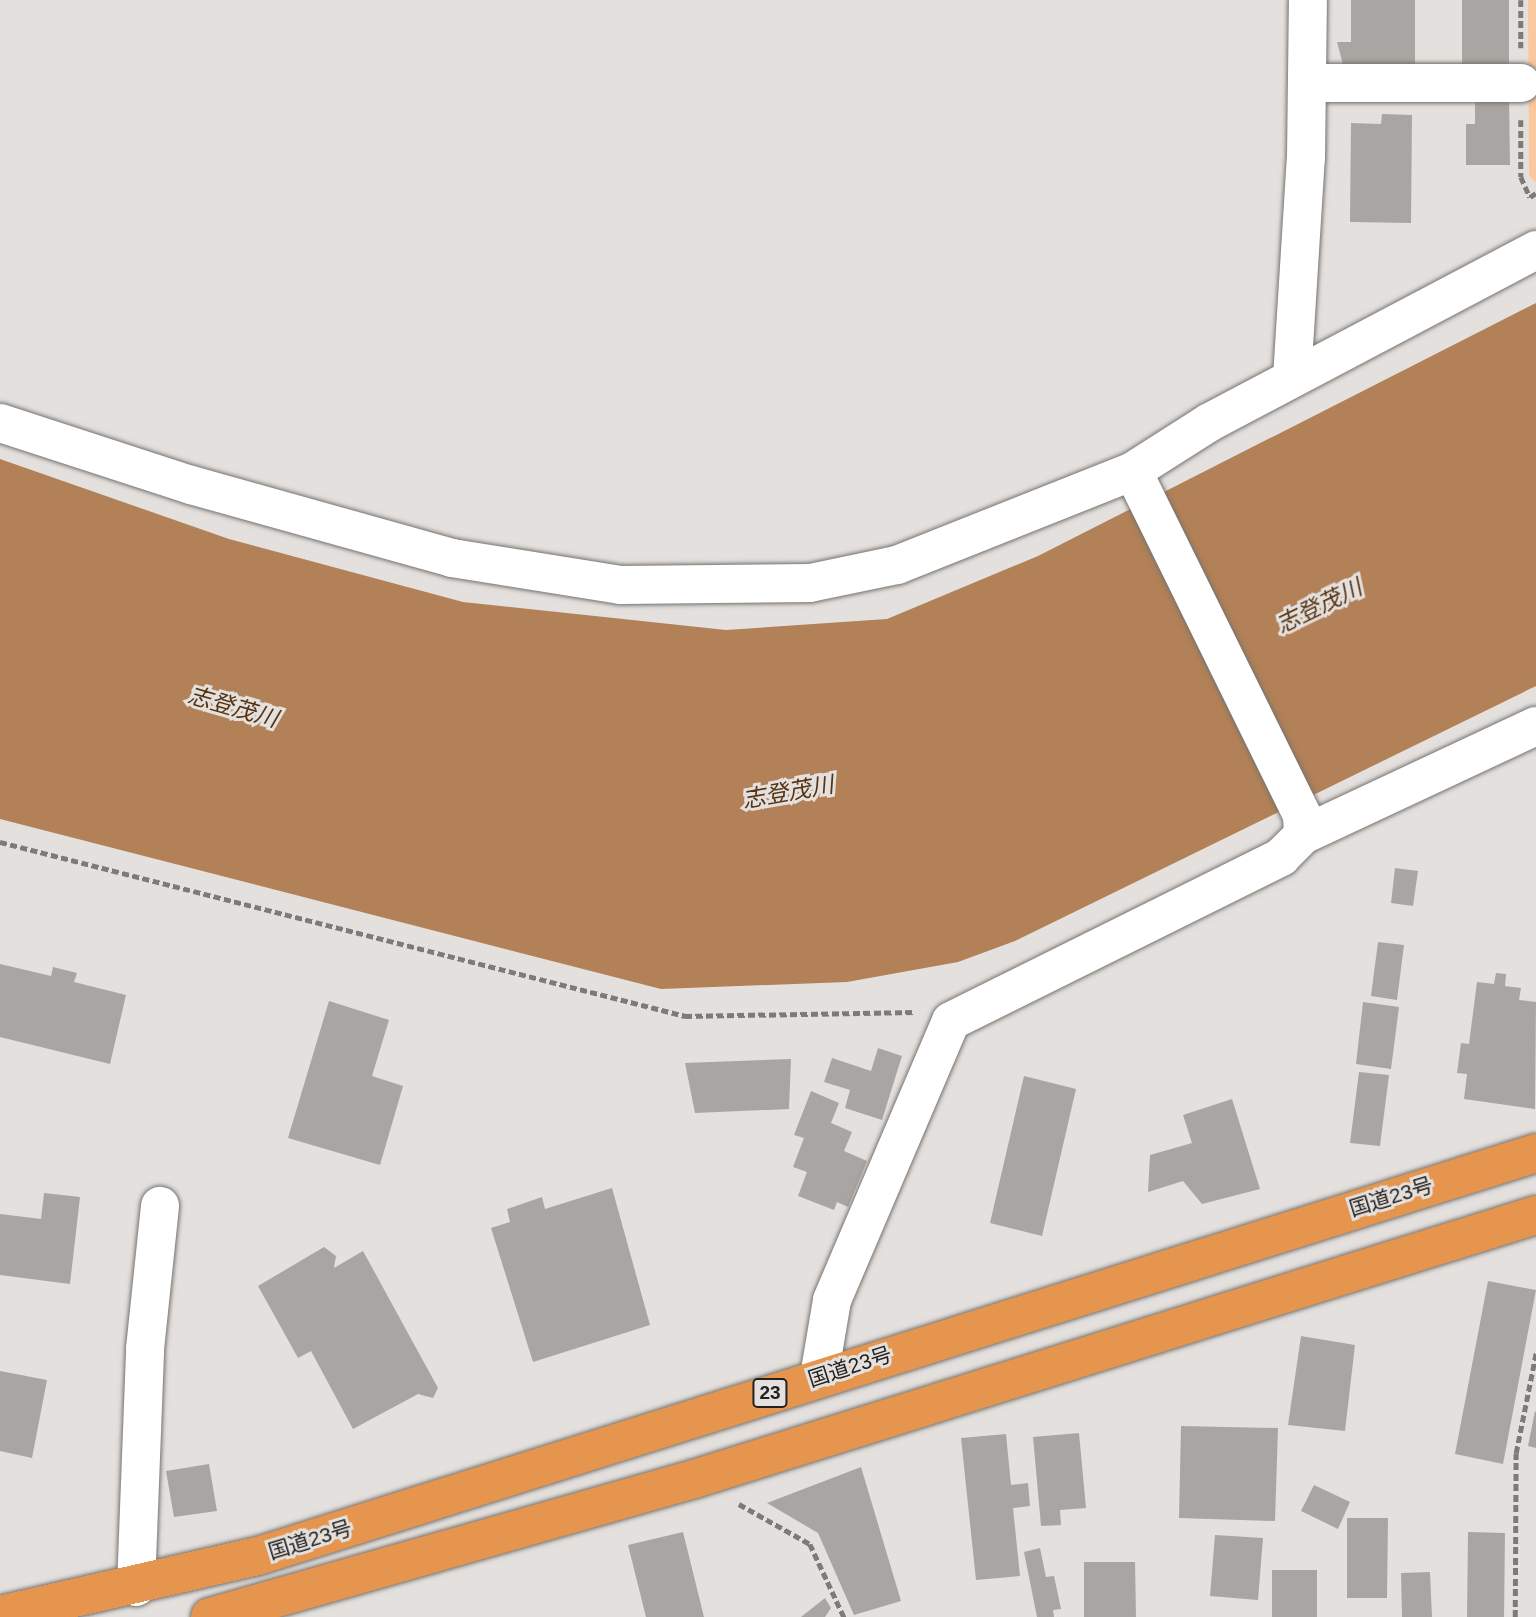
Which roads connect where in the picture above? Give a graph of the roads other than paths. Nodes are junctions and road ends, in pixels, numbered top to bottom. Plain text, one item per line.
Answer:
1 (1308, 0) edge
2 (1307, 83) junction
3 (1521, 83) dead end
4 (1536, 250) edge
5 (1292, 378) junction
6 (0, 423) edge
7 (1137, 478) junction
8 (1536, 726) edge
9 (1302, 825) junction
10 (1536, 1153) edge
11 (160, 1206) dead end
12 (1536, 1215) edge
13 (819, 1377) junction
14 (136, 1587) junction
15 (0, 1615) edge
16 (210, 1617) edge

1 - 2 street
2 - 3 street
2 - 5 street
4 - 5 street
5 - 7 street
6 - 7 street
7 - 9 street
8 - 9 street
9 - 13 street
10 - 13 highway, 国道23号 / 23
11 - 14 street
12 - 16 highway
13 - 14 highway, 国道23号 / 23
14 - 15 highway, 国道23号 / 23

